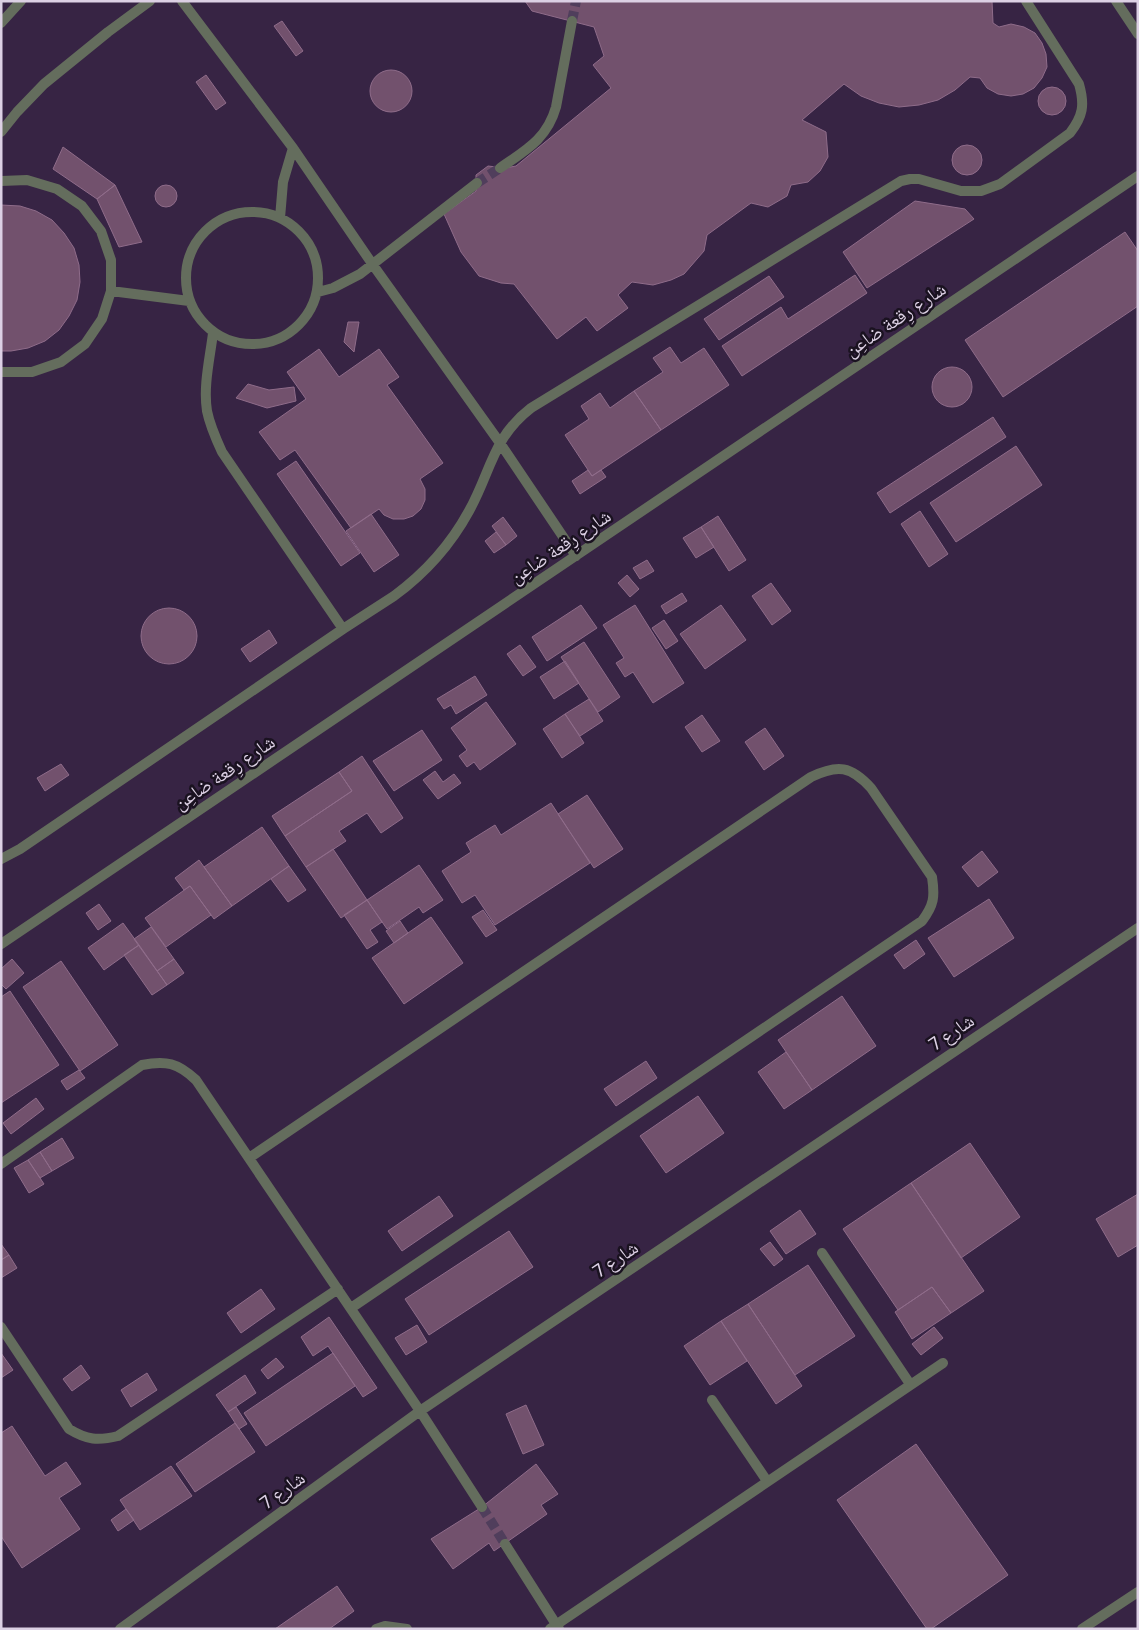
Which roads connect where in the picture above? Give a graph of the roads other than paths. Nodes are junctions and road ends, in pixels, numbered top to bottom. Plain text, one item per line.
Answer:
1 (21, 1) edge
2 (150, 1) edge
3 (182, 1) edge
4 (1026, 1) edge
5 (1116, 1) edge
6 (572, 21) tunnel mouth
7 (1, 23) edge
8 (1138, 34) edge
9 (1, 132) edge
10 (293, 148) junction
11 (500, 168) tunnel mouth
12 (1138, 176) edge
13 (1, 181) edge
14 (477, 183) tunnel mouth
15 (280, 218) junction
16 (373, 265) junction
17 (111, 291) junction
18 (318, 292) junction
19 (188, 301) junction
20 (213, 333) junction
21 (1, 372) edge
22 (500, 443) junction
23 (576, 556) junction
24 (343, 629) junction
25 (1, 859) edge
26 (1138, 928) edge
27 (1, 944) edge
28 (249, 1158) junction
29 (1, 1164) edge
30 (822, 1253) dead end
31 (338, 1289) junction
32 (351, 1308) junction
33 (1, 1327) edge
34 (943, 1362) dead end
35 (910, 1384) junction
36 (712, 1400) dead end
37 (420, 1411) junction
38 (767, 1481) junction
39 (482, 1507) tunnel mouth
40 (505, 1544) tunnel mouth
41 (1138, 1592) edge
42 (555, 1627) edge
43 (120, 1629) edge
44 (376, 1629) edge
45 (407, 1629) edge
46 (1082, 1629) edge

1 - 7 street
2 - 9 street
3 - 10 street
4 - 22 street
5 - 8 street
6 - 11 street
10 - 15 street
10 - 16 street
12 - 23 street, شارع رِقعة ضاعِن
13 - 17 street
14 - 16 street
15 - 18 street
15 - 19 street
16 - 18 street
16 - 22 street
17 - 19 street
17 - 21 street
18 - 20 street
19 - 20 street
20 - 24 street
22 - 23 street
22 - 24 street
23 - 27 street, شارع رِقعة ضاعِن
24 - 25 street
26 - 37 street, شارع 7
28 - 29 street
28 - 31 street
28 - 32 street
30 - 35 street
31 - 32 street
31 - 33 street
32 - 37 street
34 - 35 street
35 - 38 street
36 - 38 street
37 - 39 street
37 - 43 street, شارع 7
38 - 42 street
40 - 42 street
41 - 46 street
44 - 45 street

